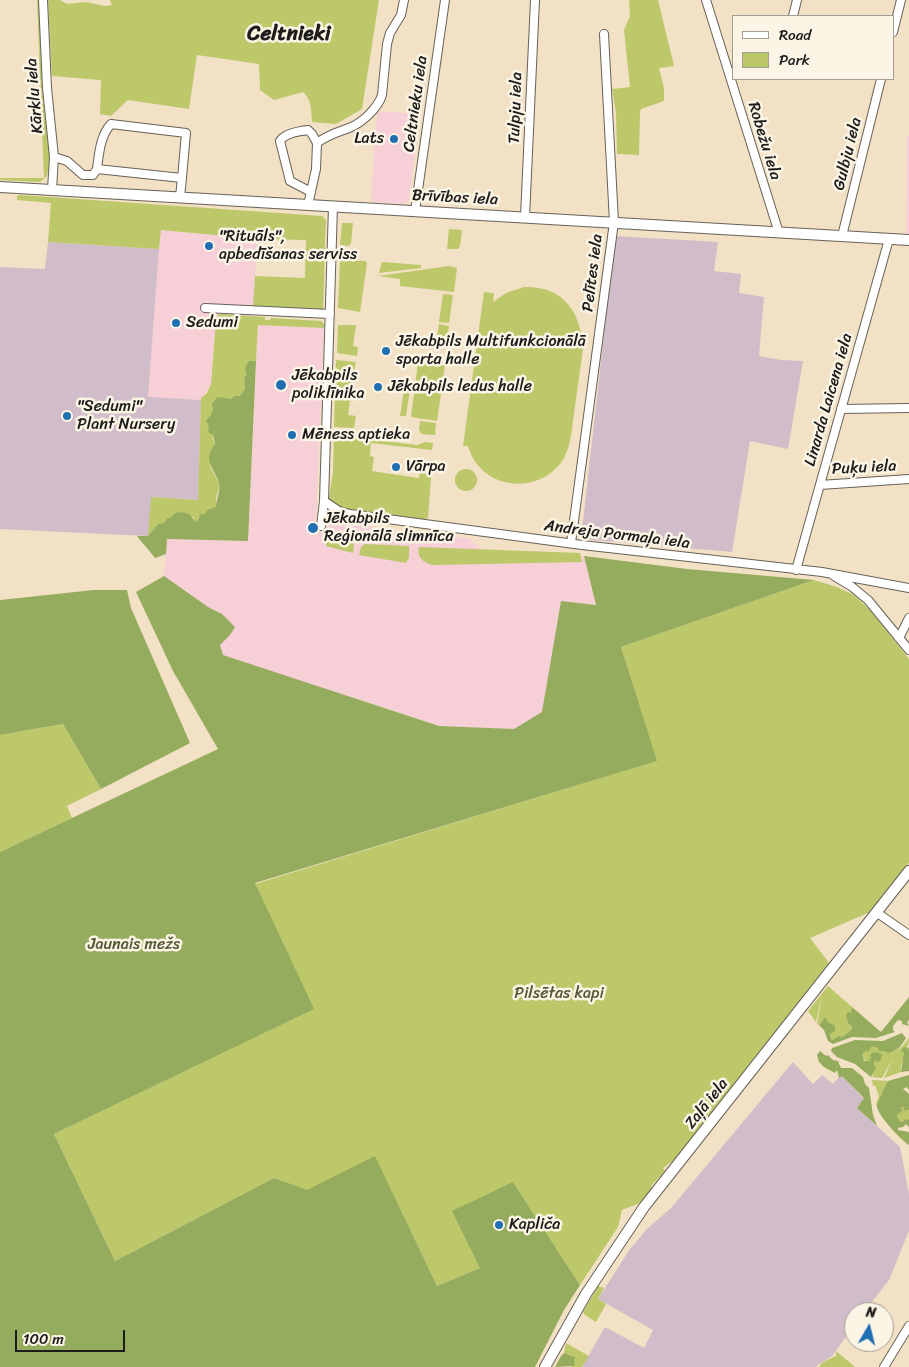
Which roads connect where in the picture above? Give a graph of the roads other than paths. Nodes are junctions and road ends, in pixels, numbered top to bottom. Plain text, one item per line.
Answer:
1 (44, 0) edge
2 (404, 0) edge
3 (445, 0) edge
4 (535, 0) edge
5 (706, 0) edge
6 (798, 0) edge
7 (901, 0) edge
8 (793, 15) edge
9 (894, 28) edge
10 (604, 34) dead end
11 (732, 54) edge
12 (723, 55) junction
13 (881, 80) edge
14 (317, 143) junction
15 (54, 156) junction
16 (96, 169) junction
17 (182, 178) junction
18 (0, 187) edge
19 (52, 190) junction
20 (312, 192) junction
21 (180, 197) junction
22 (308, 205) junction
23 (333, 206) junction
24 (415, 211) junction
25 (525, 217) junction
26 (614, 222) junction
27 (779, 232) junction
28 (842, 236) junction
29 (889, 239) junction
30 (909, 240) edge
31 (205, 308) dead end
32 (330, 314) junction
33 (909, 408) edge
34 (841, 409) junction
35 (909, 479) edge
36 (820, 484) junction
37 (324, 501) junction
38 (321, 526) dead end
39 (571, 544) junction
40 (796, 570) junction
41 (830, 574) junction
42 (909, 588) edge
43 (909, 618) edge
44 (899, 638) junction
45 (909, 650) edge
46 (909, 870) edge
47 (876, 912) junction
48 (909, 935) edge
49 (909, 1326) edge
50 (545, 1367) edge
51 (884, 1367) edge

1 - 15 street, Kārklu iela
2 - 14 street
3 - 24 street, Celtnieku iela
4 - 25 street, Tulpju iela
5 - 12 street, Robežu iela
6 - 8 street
7 - 9 street
10 - 26 street, Pelītes iela
11 - 12 street
12 - 27 street, Robežu iela
13 - 28 street, Gulbju iela
14 - 20 street
14 - 20 street
15 - 16 street
15 - 19 street, Kārklu iela
16 - 17 street
16 - 17 street
17 - 21 street
18 - 19 main road, Brīvības iela
19 - 21 main road, Brīvības iela
20 - 22 street
21 - 22 main road, Brīvības iela
22 - 23 main road, Brīvības iela
23 - 24 main road, Brīvības iela
23 - 32 street
24 - 25 main road, Brīvības iela
25 - 26 main road, Brīvības iela
26 - 27 main road, Brīvības iela
26 - 39 street, Pelītes iela
27 - 28 main road, Brīvības iela
28 - 29 main road, Brīvības iela
29 - 30 main road, Brīvības iela
29 - 34 street, Linarda Laicena iela
31 - 32 street
32 - 37 street
33 - 34 street
34 - 36 street, Linarda Laicena iela
35 - 36 street, Puķu iela
36 - 40 street, Linarda Laicena iela
37 - 38 street
37 - 39 street, Andreja Pormaļa iela
39 - 40 street, Andreja Pormaļa iela
40 - 41 street, Andreja Pormaļa iela
41 - 42 street, Andreja Pormaļa iela
41 - 44 street
43 - 44 street
44 - 45 street
46 - 47 main road, Zaļā iela
47 - 48 street
47 - 50 main road, Zaļā iela
49 - 51 street

